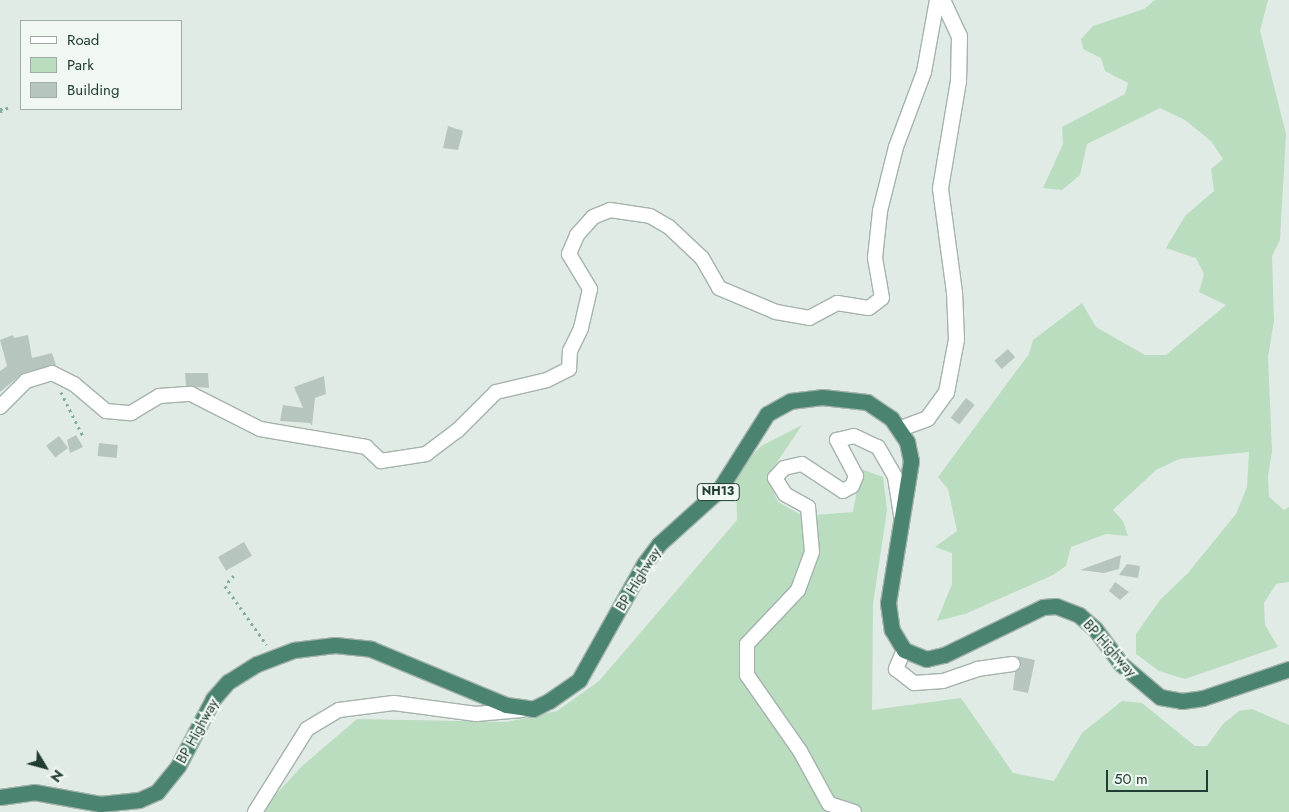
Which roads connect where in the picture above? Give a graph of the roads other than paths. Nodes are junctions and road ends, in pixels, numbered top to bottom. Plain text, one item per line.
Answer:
1 (937, 0) edge
2 (942, 0) edge
3 (0, 408) edge
4 (900, 428) junction
5 (901, 518) junction
6 (904, 650) junction
7 (1013, 664) dead end
8 (1289, 669) edge
9 (533, 709) junction
10 (0, 797) edge
11 (255, 812) edge
12 (854, 812) edge

1 - 3 street
2 - 4 street
4 - 5 highway, BP Highway / NH13
4 - 9 highway, BP Highway / NH13
5 - 6 highway, BP Highway / NH13
5 - 12 street
6 - 7 street
6 - 8 highway, BP Highway
9 - 10 highway, BP Highway
9 - 11 street

